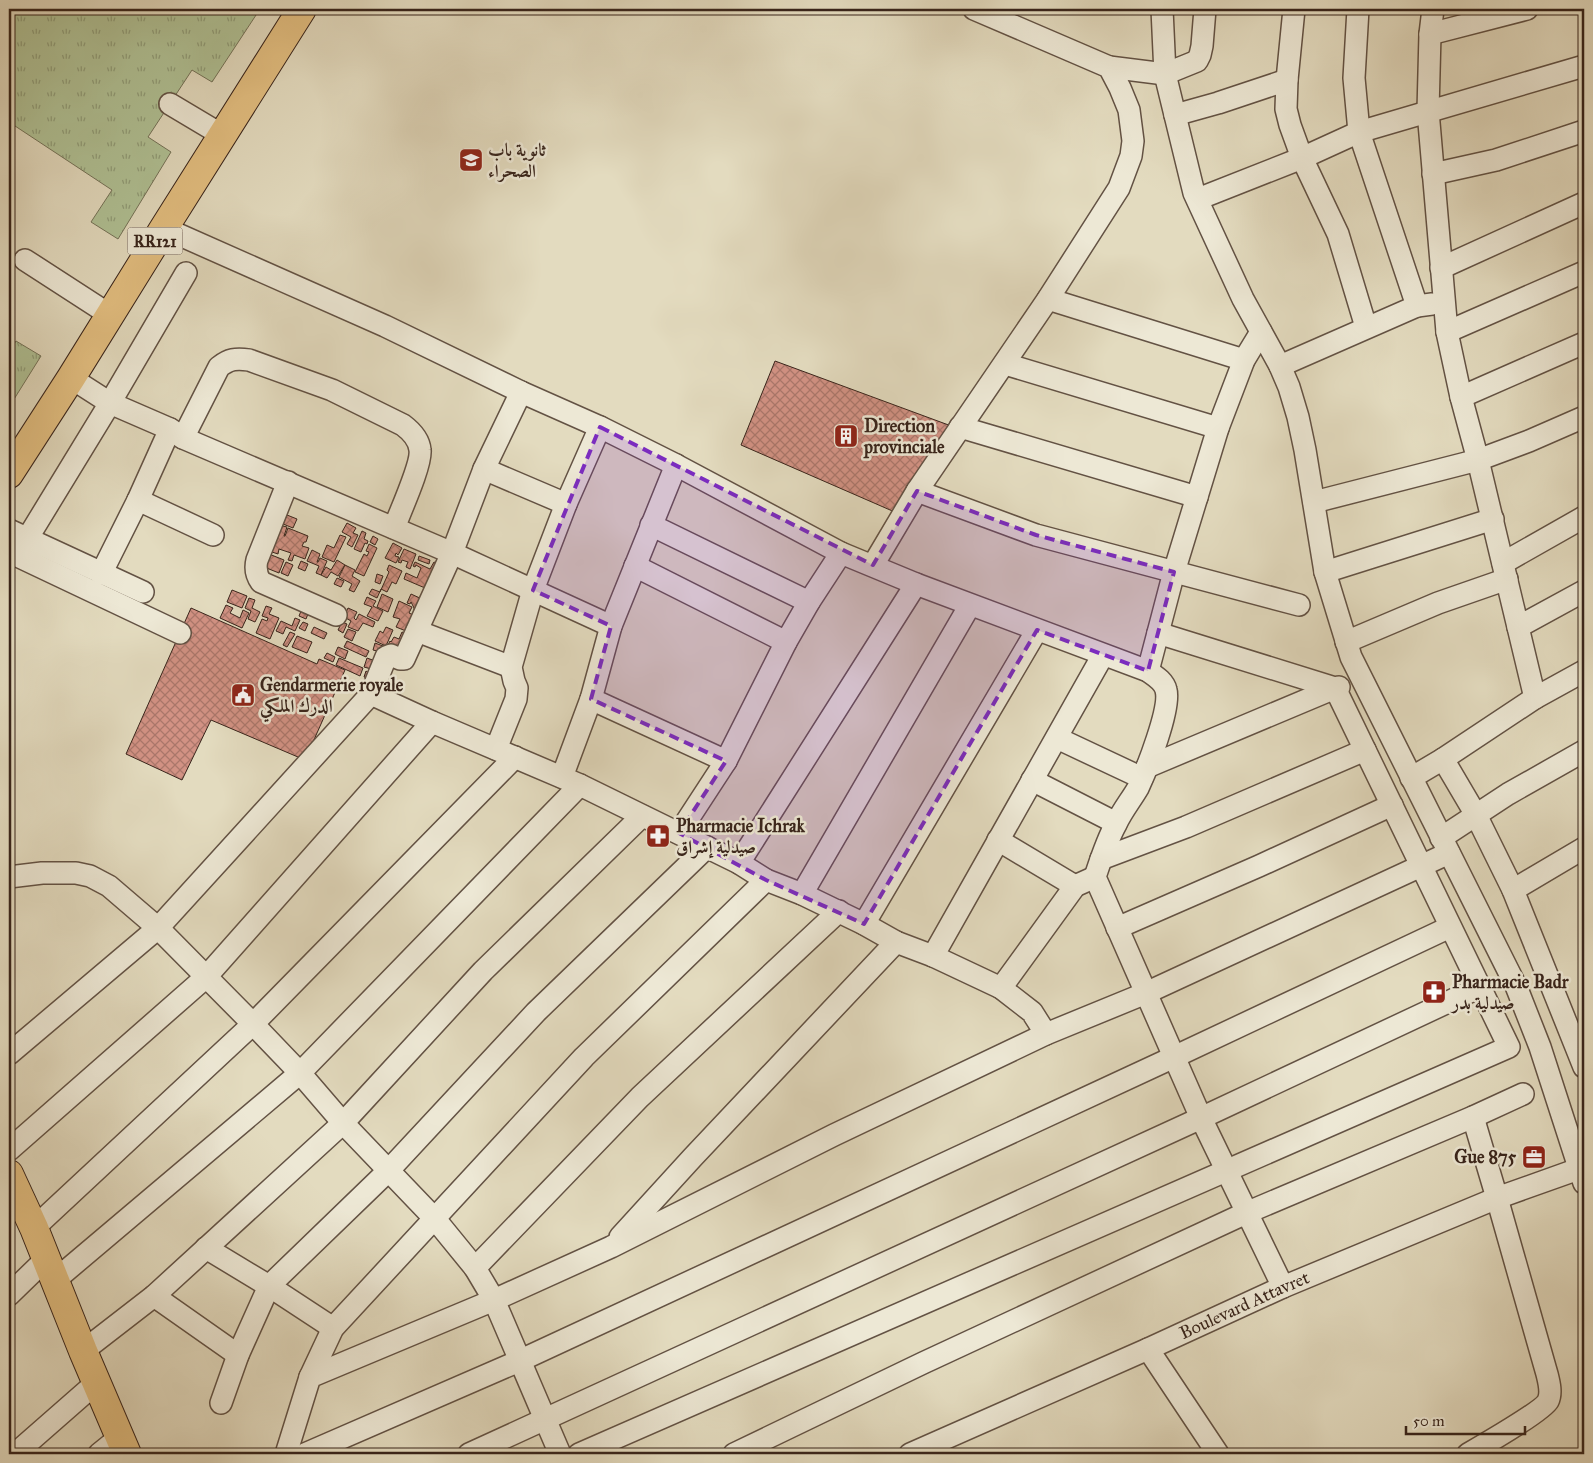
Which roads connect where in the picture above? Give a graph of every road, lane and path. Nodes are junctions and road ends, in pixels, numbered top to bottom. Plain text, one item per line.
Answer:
1 (302, 9) edge
2 (974, 9) edge
3 (1162, 9) edge
4 (1205, 9) edge
5 (1294, 9) edge
6 (1358, 9) edge
7 (1434, 9) edge
8 (1527, 9) edge
9 (1430, 34) junction
10 (1584, 66) edge
11 (1109, 67) junction
12 (1165, 74) junction
13 (1287, 80) junction
14 (170, 104) dead end
15 (1428, 111) junction
16 (1175, 115) junction
17 (1584, 131) edge
18 (1359, 132) junction
19 (222, 136) junction
20 (1302, 158) junction
21 (1433, 174) junction
22 (1198, 199) junction
23 (1584, 203) edge
24 (164, 228) junction
25 (25, 260) dead end
26 (1441, 268) junction
27 (1584, 272) edge
28 (186, 273) dead end
29 (1048, 299) junction
30 (1443, 303) junction
31 (1417, 306) junction
32 (110, 315) junction
33 (1366, 327) junction
34 (1261, 332) junction
35 (1447, 332) junction
36 (1584, 343) edge
37 (1244, 360) junction
38 (1005, 364) junction
39 (1280, 366) junction
40 (72, 378) junction
41 (521, 392) junction
42 (1461, 397) junction
43 (110, 403) junction
44 (1584, 417) edge
45 (600, 428) junction
46 (960, 428) junction
47 (1218, 428) junction
48 (176, 433) junction
49 (1478, 460) junction
50 (676, 465) junction
51 (484, 470) junction
52 (9, 474) edge
53 (288, 482) junction
54 (917, 491) junction
55 (1197, 498) junction
56 (138, 500) junction
57 (1314, 502) junction
58 (566, 504) junction
59 (1584, 517) edge
60 (1493, 519) junction
61 (651, 525) junction
62 (394, 528) junction
63 (18, 535) edge
64 (213, 535) dead end
65 (9, 552) edge
66 (452, 553) junction
67 (841, 553) junction
68 (873, 565) junction
69 (635, 566) junction
70 (1505, 571) junction
71 (1174, 572) junction
72 (1325, 572) junction
73 (101, 574) junction
74 (916, 584) junction
75 (533, 590) junction
76 (1584, 590) edge
77 (143, 592) dead end
78 (809, 602) junction
79 (970, 605) junction
80 (1300, 605) dead end
81 (336, 615) dead end
82 (611, 626) junction
83 (1518, 627) junction
84 (417, 630) junction
85 (1037, 630) junction
86 (180, 633) dead end
87 (1158, 633) junction
88 (786, 642) junction
89 (1346, 642) junction
90 (1103, 655) junction
91 (511, 667) junction
92 (1148, 671) junction
93 (1584, 671) edge
94 (1362, 679) junction
95 (1335, 688) junction
96 (371, 694) junction
97 (1535, 698) junction
98 (592, 699) junction
99 (432, 722) junction
100 (1057, 738) junction
101 (1365, 750) junction
102 (1584, 751) edge
103 (505, 753) junction
104 (1443, 759) junction
105 (726, 761) junction
106 (1144, 773) junction
107 (1411, 778) junction
108 (1032, 780) junction
109 (571, 781) junction
110 (1392, 805) junction
111 (1476, 815) junction
112 (642, 816) junction
113 (1116, 823) junction
114 (679, 833) junction
115 (998, 840) junction
116 (1445, 845) junction
117 (707, 847) junction
118 (1584, 848) edge
119 (739, 863) junction
120 (1421, 866) junction
121 (1098, 868) junction
122 (9, 877) edge
123 (766, 880) junction
124 (1075, 886) junction
125 (1512, 890) junction
126 (802, 894) junction
127 (839, 912) junction
128 (864, 924) junction
129 (1450, 927) junction
130 (158, 928) junction
131 (1118, 928) junction
132 (896, 942) junction
133 (933, 956) junction
134 (206, 977) junction
135 (1001, 988) junction
136 (1480, 988) junction
137 (1146, 993) junction
138 (254, 1024) junction
139 (1046, 1034) junction
140 (9, 1054) edge
141 (1174, 1057) junction
142 (1584, 1068) edge
143 (300, 1073) junction
144 (1522, 1094) dead end
145 (1473, 1117) junction
146 (1201, 1118) junction
147 (343, 1123) junction
148 (9, 1150) edge
149 (1226, 1170) junction
150 (388, 1171) junction
151 (1583, 1173) edge
152 (9, 1177) edge
153 (1498, 1198) junction
154 (1246, 1213) junction
155 (435, 1219) junction
156 (34, 1228) junction
157 (611, 1247) junction
158 (206, 1248) junction
159 (475, 1268) junction
160 (50, 1270) junction
161 (269, 1286) junction
162 (1283, 1287) junction
163 (9, 1295) edge
164 (154, 1296) junction
165 (494, 1300) junction
166 (333, 1328) junction
167 (1148, 1349) junction
168 (83, 1351) junction
169 (238, 1355) junction
170 (520, 1361) junction
171 (310, 1377) junction
172 (96, 1383) junction
173 (221, 1402) dead end
174 (545, 1419) junction
175 (115, 1449) edge
176 (15, 1454) edge
177 (286, 1454) edge
178 (306, 1454) edge
179 (469, 1454) edge
180 (560, 1454) edge
181 (578, 1454) edge
182 (734, 1454) edge
183 (910, 1454) edge
184 (1218, 1454) edge
185 (1468, 1454) edge

1 - 19 main road, RR121
2 - 11 street
3 - 12 street
4 - 12 street
5 - 13 street
6 - 18 street
7 - 9 street
8 - 9 street
9 - 15 street
10 - 15 street
11 - 12 street
11 - 29 street
12 - 16 street
13 - 16 street
13 - 20 street
14 - 19 street
15 - 18 street
15 - 21 street
16 - 22 street
17 - 21 street
18 - 20 street
18 - 31 street
19 - 24 main road, RR121
20 - 22 street
20 - 33 street
21 - 26 street
22 - 34 street
23 - 26 street
24 - 32 main road, RR121
24 - 41 street
25 - 32 street
26 - 30 street
27 - 35 street
28 - 43 street
29 - 37 street
29 - 38 street
30 - 31 street
30 - 35 street
31 - 33 street
32 - 40 main road, RR121
33 - 39 street
34 - 37 street
34 - 39 street
35 - 42 street
36 - 42 street
37 - 47 street
38 - 46 street
38 - 47 street
39 - 57 street
40 - 43 street
40 - 52 main road, RR121
41 - 45 street
41 - 51 street
42 - 49 street
43 - 48 street
43 - 63 street
44 - 49 street
45 - 50 street
45 - 58 street
46 - 54 street
46 - 55 street
47 - 55 street
48 - 53 street
48 - 56 street
48 - 62 street
49 - 57 street
49 - 60 street
50 - 61 street
50 - 67 street
51 - 58 street
51 - 66 street
53 - 62 street
53 - 81 street
54 - 68 street
54 - 71 street
55 - 71 street
56 - 64 street
56 - 73 street
57 - 72 street
58 - 75 street
59 - 70 street
60 - 70 street
60 - 72 street
61 - 69 street
61 - 78 street
62 - 66 street
63 - 73 street
65 - 86 street
66 - 75 street
66 - 84 street
67 - 68 street
67 - 78 street
68 - 74 street
69 - 82 street
69 - 88 street
70 - 83 street
70 - 89 street
71 - 80 street
71 - 87 street
72 - 89 street
73 - 77 street
74 - 79 street
74 - 119 street
75 - 82 street
75 - 91 street
76 - 83 street
78 - 88 street
79 - 85 street
79 - 126 street
82 - 98 street
83 - 97 street
84 - 91 street
84 - 96 street
85 - 90 street
85 - 128 street
87 - 92 street
87 - 95 street
88 - 105 street
89 - 94 street
90 - 92 street
90 - 100 street
91 - 103 street
92 - 106 street
93 - 97 street
94 - 95 street
94 - 107 street
95 - 101 street
95 - 106 street
96 - 99 street
96 - 130 street
97 - 104 street
98 - 105 street
98 - 109 street
99 - 103 street
99 - 134 street
100 - 106 street
100 - 108 street
101 - 110 street
101 - 121 street
102 - 111 street
103 - 109 street
103 - 138 street
104 - 107 street
104 - 111 street
105 - 114 street
106 - 113 street
107 - 116 street
108 - 113 street
108 - 115 street
109 - 112 street
109 - 143 street
110 - 120 street
110 - 131 street
111 - 116 street
111 - 125 street
112 - 114 street
112 - 147 street
113 - 121 street
114 - 117 street
115 - 124 street
115 - 133 street
116 - 120 street
116 - 151 street
117 - 119 street
117 - 150 street
118 - 125 street
119 - 123 street
120 - 129 street
120 - 137 street
121 - 124 street
121 - 131 street
122 - 130 street
123 - 126 street
123 - 155 street
124 - 135 street
125 - 142 street
126 - 127 street
127 - 128 street
127 - 159 street
128 - 132 street
129 - 136 street
129 - 141 street
130 - 134 street
130 - 140 street
131 - 137 street
132 - 133 street
132 - 157 street
133 - 135 street
134 - 138 street
134 - 148 street
135 - 139 street
136 - 146 street
136 - 149 street
137 - 139 street
137 - 141 street
138 - 143 street
138 - 156 street
139 - 157 street
141 - 146 street
141 - 170 street
143 - 147 street
143 - 160 street
144 - 145 street
145 - 153 street
145 - 154 street
146 - 149 street
146 - 174 street
147 - 150 street
147 - 158 street
149 - 154 street
149 - 181 street
150 - 155 street
150 - 161 street
151 - 153 street, Boulevard Attavret
152 - 156 main road
153 - 162 street, Boulevard Attavret
153 - 185 street
154 - 162 street
154 - 182 street
155 - 159 street
155 - 166 street
156 - 160 main road
157 - 165 street
158 - 161 street
158 - 164 street
159 - 165 street
160 - 163 street
160 - 168 main road
161 - 166 street
161 - 169 street
162 - 167 street, Boulevard Attavret
164 - 168 street
164 - 169 street
165 - 170 street
165 - 171 street
166 - 171 street
167 - 183 street, Boulevard Attavret
167 - 184 street
168 - 172 main road
169 - 173 street
170 - 174 street
170 - 178 street
171 - 177 street
172 - 175 main road
172 - 176 street
174 - 179 street
174 - 180 street

